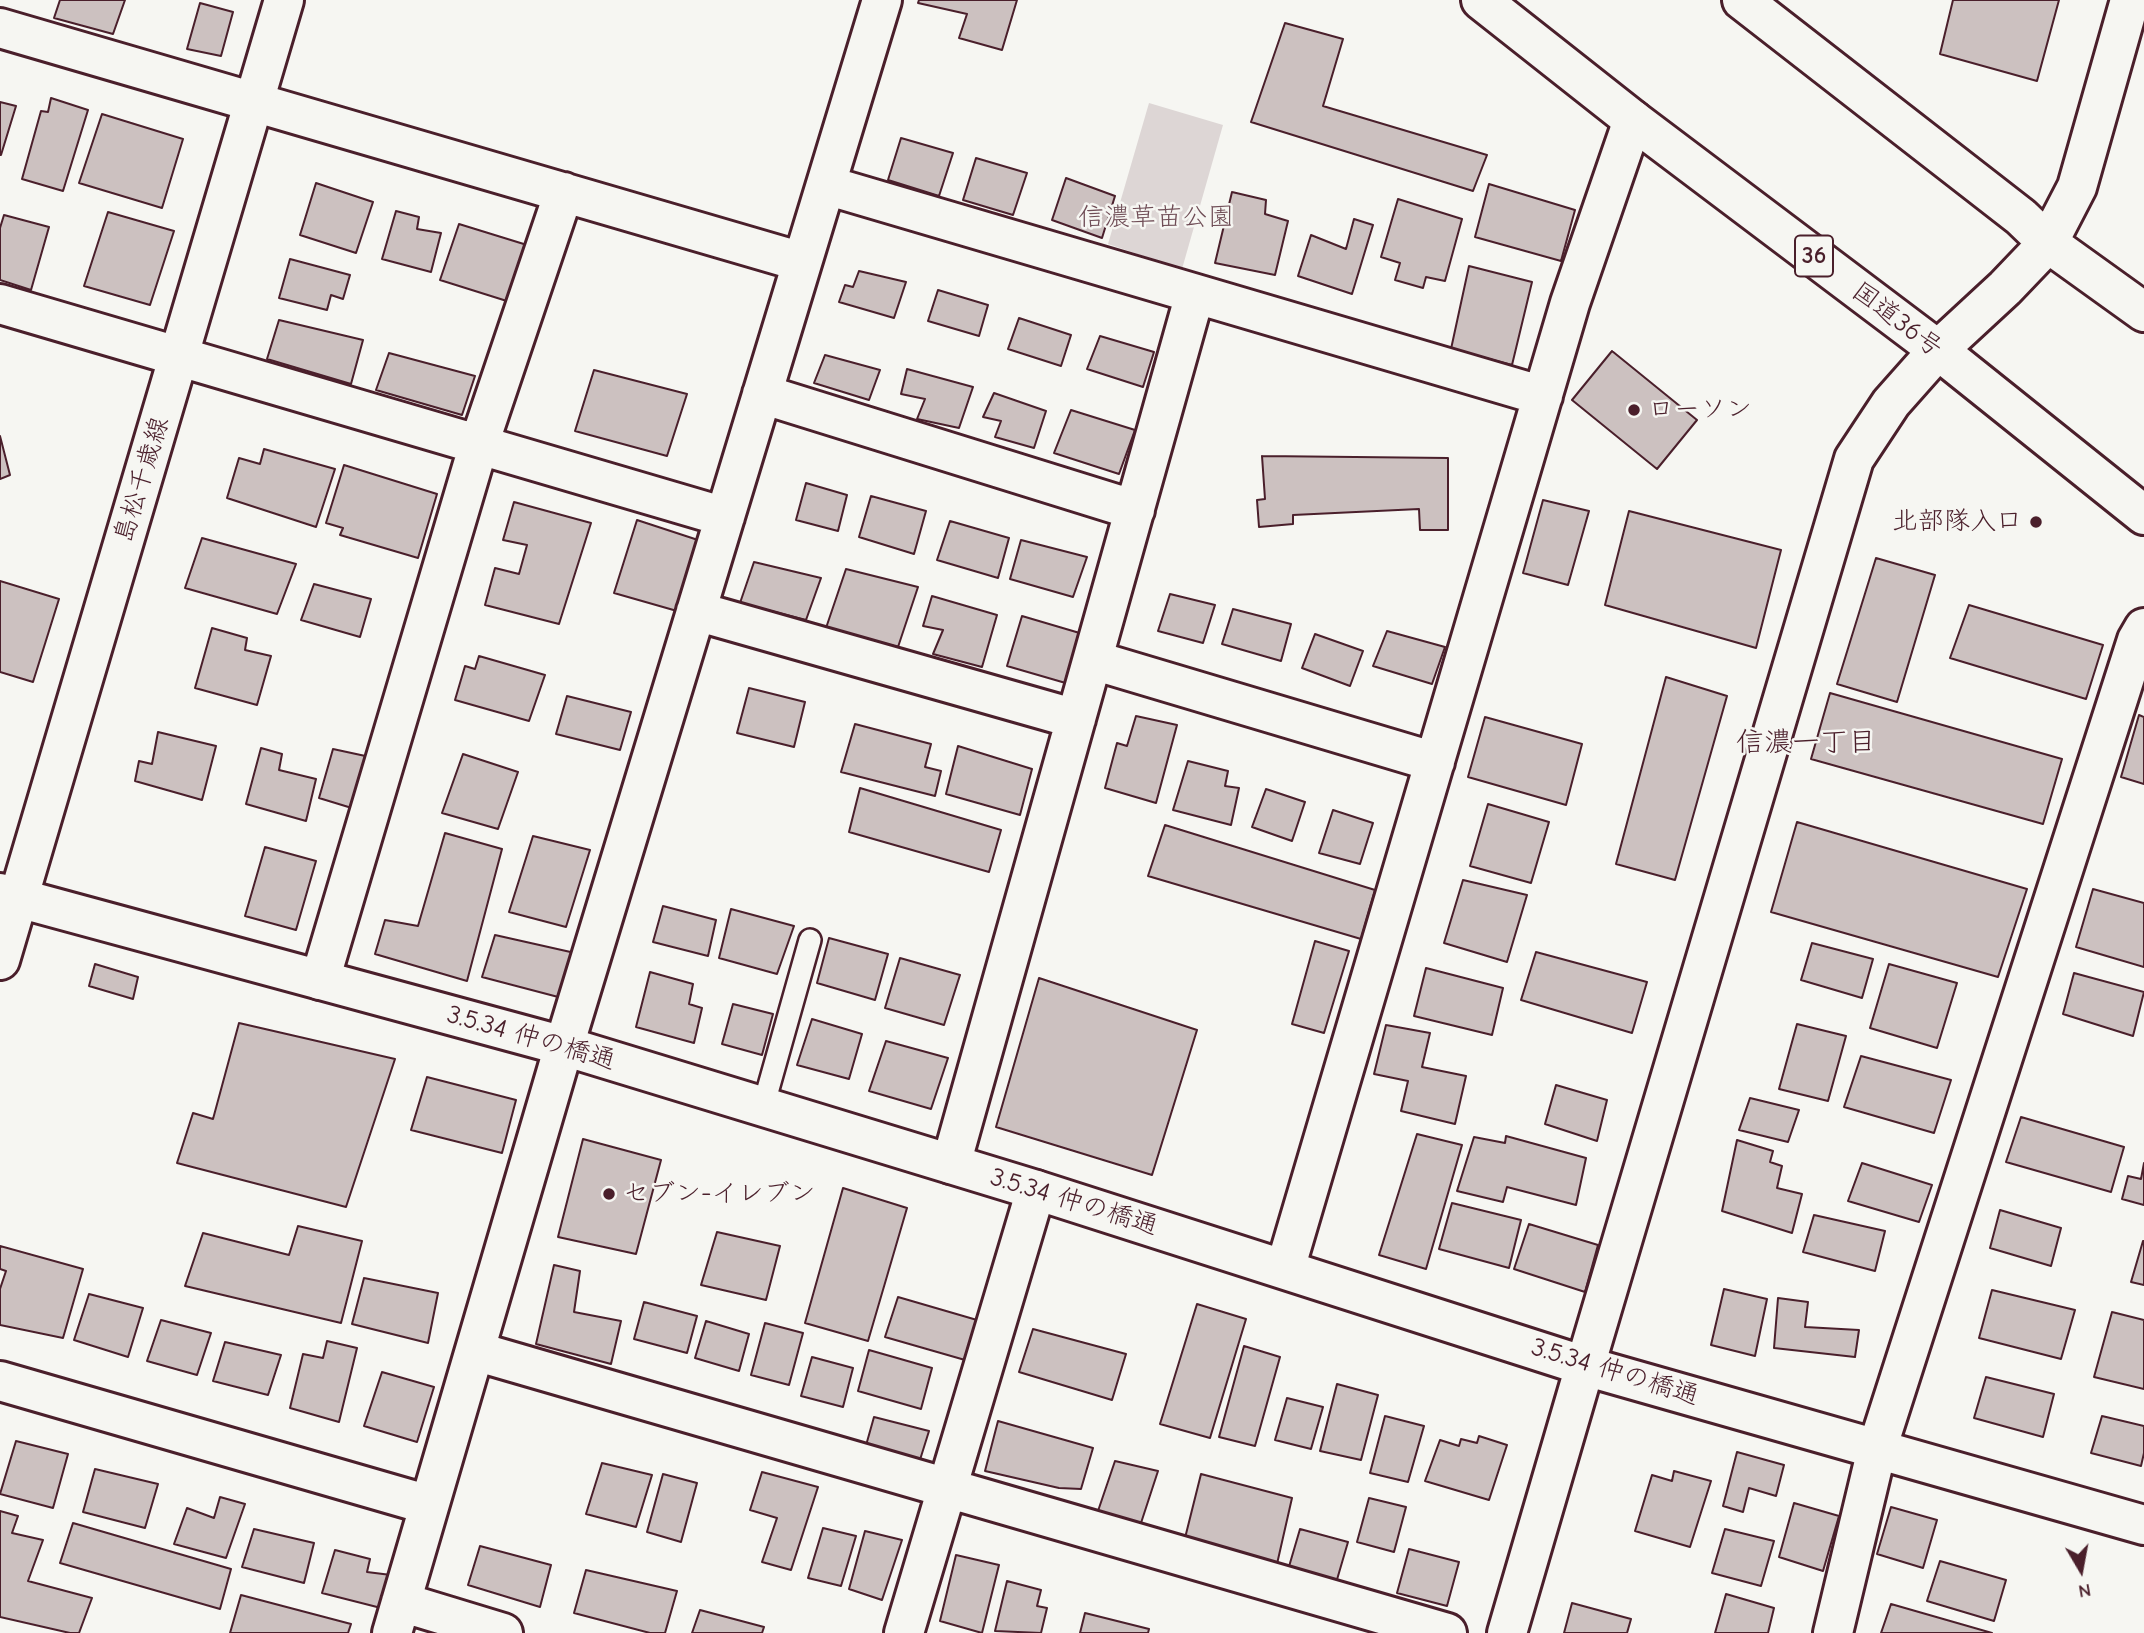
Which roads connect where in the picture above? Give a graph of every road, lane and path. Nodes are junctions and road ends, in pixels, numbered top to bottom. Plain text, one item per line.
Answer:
1 (284, 0) edge
2 (882, 0) edge
3 (1481, 0) edge
4 (1742, 0) edge
5 (2130, 0) edge
6 (0, 29) edge
7 (254, 101) junction
8 (1633, 120) junction
9 (826, 185) junction
10 (565, 192) junction
11 (2049, 243) junction
12 (802, 262) junction
13 (1195, 294) junction
14 (0, 304) edge
15 (2144, 312) edge
16 (1938, 350) junction
17 (179, 357) junction
18 (762, 394) junction
19 (1543, 396) junction
20 (479, 444) junction
21 (1135, 510) junction
22 (2144, 515) edge
23 (725, 517) junction
24 (696, 611) junction
25 (2144, 628) edge
26 (1093, 660) junction
27 (1076, 719) junction
28 (1435, 762) junction
29 (9, 895) edge
30 (810, 940) dead end
31 (0, 960) edge
32 (320, 980) junction
33 (564, 1046) junction
34 (763, 1107) junction
35 (951, 1164) junction
36 (1036, 1190) junction
37 (1285, 1269) junction
38 (475, 1351) junction
39 (1585, 1366) junction
40 (0, 1381) edge
41 (1877, 1449) junction
42 (947, 1490) junction
43 (429, 1505) junction
44 (2144, 1525) edge
45 (396, 1618) edge
46 (503, 1633) edge
47 (904, 1633) edge
48 (1447, 1633) edge
49 (1507, 1633) edge
50 (1833, 1633) edge

1 - 7 main road, 島松千歳線
2 - 9 main road
3 - 8 main road, 国道36号 / 36
4 - 11 main road
5 - 11 main road
6 - 7 main road
7 - 10 main road
7 - 17 main road, 島松千歳線
8 - 16 main road, 国道36号 / 36
8 - 19 main road
9 - 12 main road
9 - 13 main road
10 - 12 main road
10 - 20 main road
11 - 15 main road
11 - 16 main road
12 - 18 main road
13 - 19 main road
13 - 21 main road
14 - 17 main road
16 - 22 main road, 国道36号 / 36
16 - 39 main road
17 - 20 main road
17 - 29 main road, 島松千歳線
18 - 21 main road
18 - 23 main road
19 - 28 main road
20 - 23 main road
20 - 32 main road
21 - 26 main road
23 - 24 main road
24 - 27 main road
24 - 33 main road
25 - 41 main road
26 - 27 main road
26 - 28 main road
27 - 35 main road
28 - 37 main road
29 - 31 main road, 島松千歳線
29 - 32 main road, 3.5.34 仲の橋通
30 - 34 lane
32 - 33 main road, 3.5.34 仲の橋通
33 - 34 main road, 3.5.34 仲の橋通
33 - 38 main road
34 - 35 main road, 3.5.34 仲の橋通
35 - 36 main road, 3.5.34 仲の橋通
36 - 37 main road, 3.5.34 仲の橋通
36 - 42 main road
37 - 39 main road, 3.5.34 仲の橋通
38 - 42 main road
38 - 43 main road
39 - 41 main road, 3.5.34 仲の橋通
39 - 49 main road
40 - 43 main road
41 - 44 main road, 3.5.34 仲の橋通
41 - 50 main road
42 - 47 main road
42 - 48 main road
43 - 45 main road
45 - 46 main road

